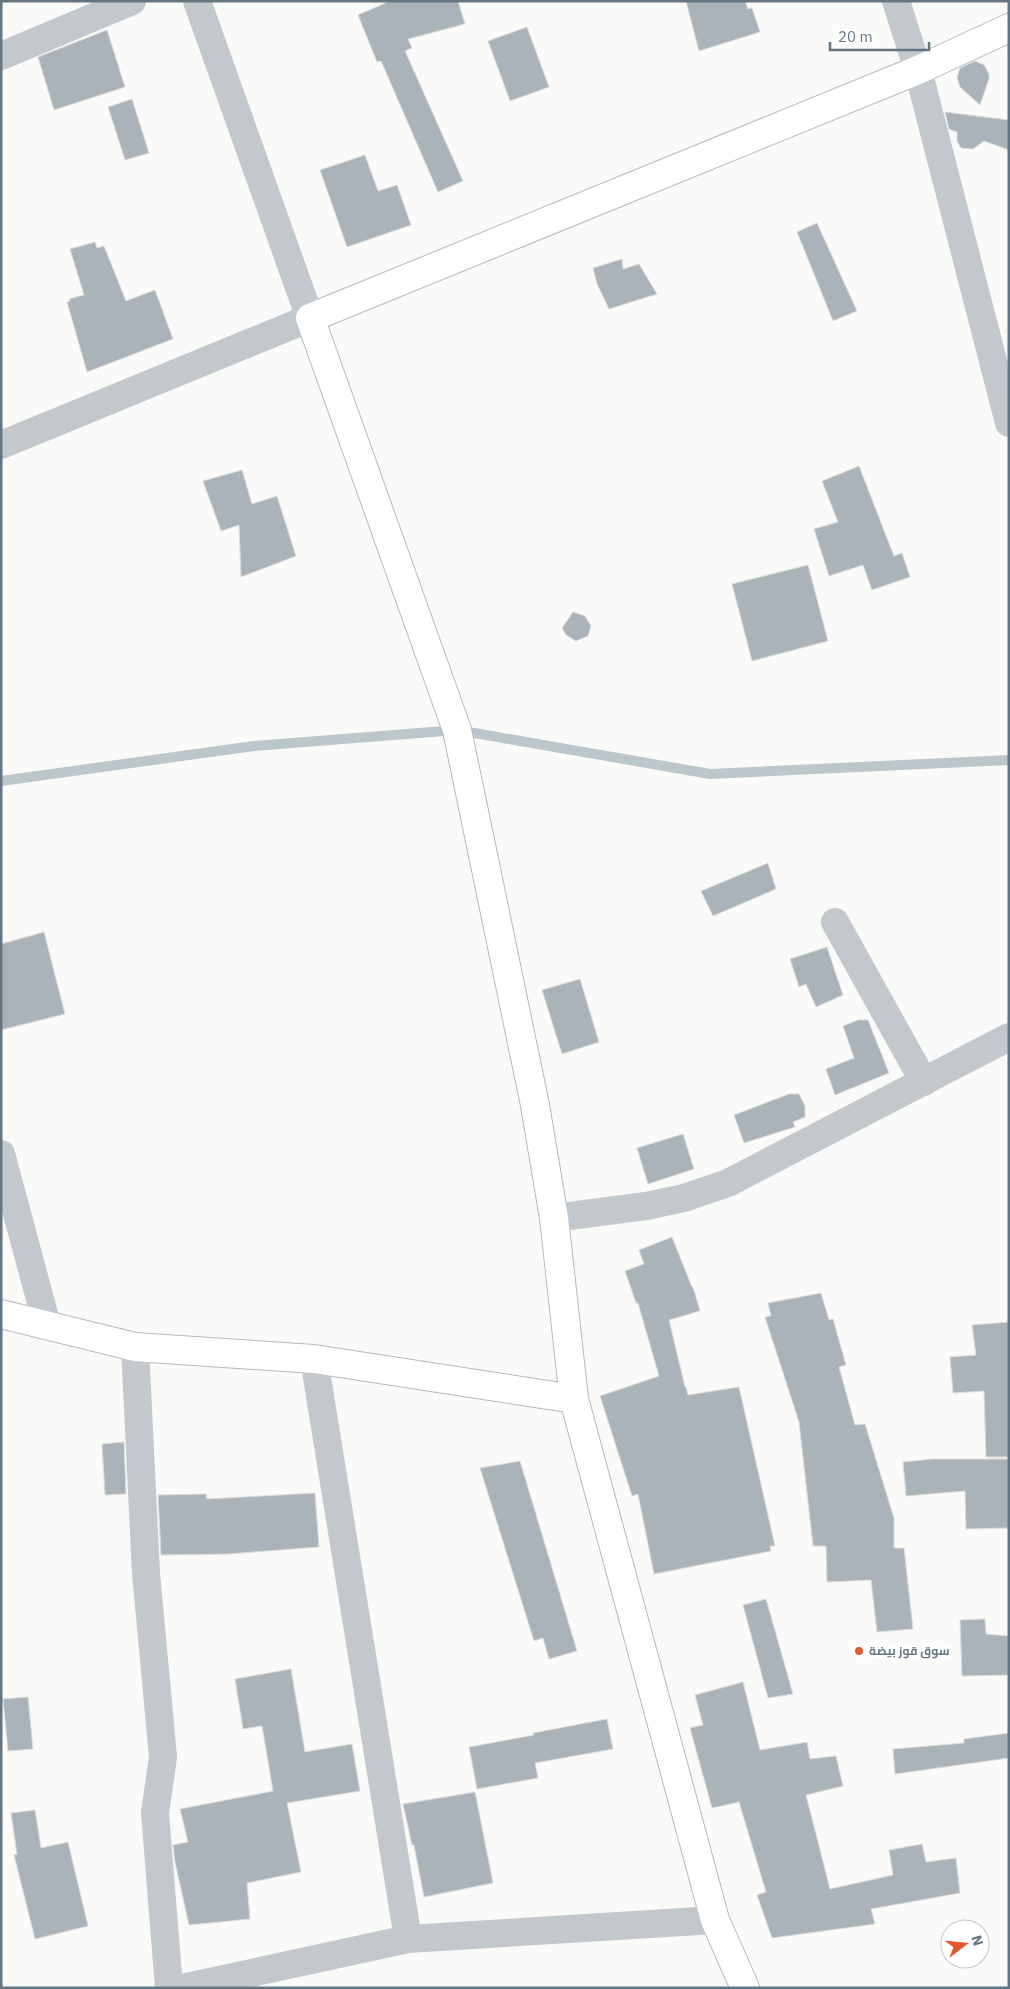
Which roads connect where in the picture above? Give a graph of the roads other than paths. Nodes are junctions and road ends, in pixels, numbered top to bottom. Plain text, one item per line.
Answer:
1 (132, 1) edge
2 (197, 1) edge
3 (896, 1) edge
4 (1009, 28) edge
5 (1, 56) edge
6 (918, 70) junction
7 (310, 318) junction
8 (1009, 423) edge
9 (2, 443) edge
10 (835, 922) dead end
11 (1009, 1037) edge
12 (924, 1082) junction
13 (1, 1154) edge
14 (554, 1218) junction
15 (1, 1314) edge
16 (47, 1325) junction
17 (135, 1347) junction
18 (314, 1359) junction
19 (574, 1399) junction
20 (715, 1920) junction
21 (408, 1939) junction
22 (169, 1988) edge
23 (182, 1988) edge
24 (745, 1988) edge

1 - 5 street
2 - 7 street
3 - 6 street
4 - 6 main road
6 - 7 main road
6 - 8 street
7 - 9 street
7 - 14 main road
10 - 12 street
11 - 12 street
12 - 14 street
13 - 16 street
14 - 19 main road
15 - 16 main road
16 - 17 main road
17 - 18 main road
17 - 22 street
18 - 19 main road
18 - 21 street
19 - 20 main road
20 - 21 street
20 - 24 main road
21 - 23 street

